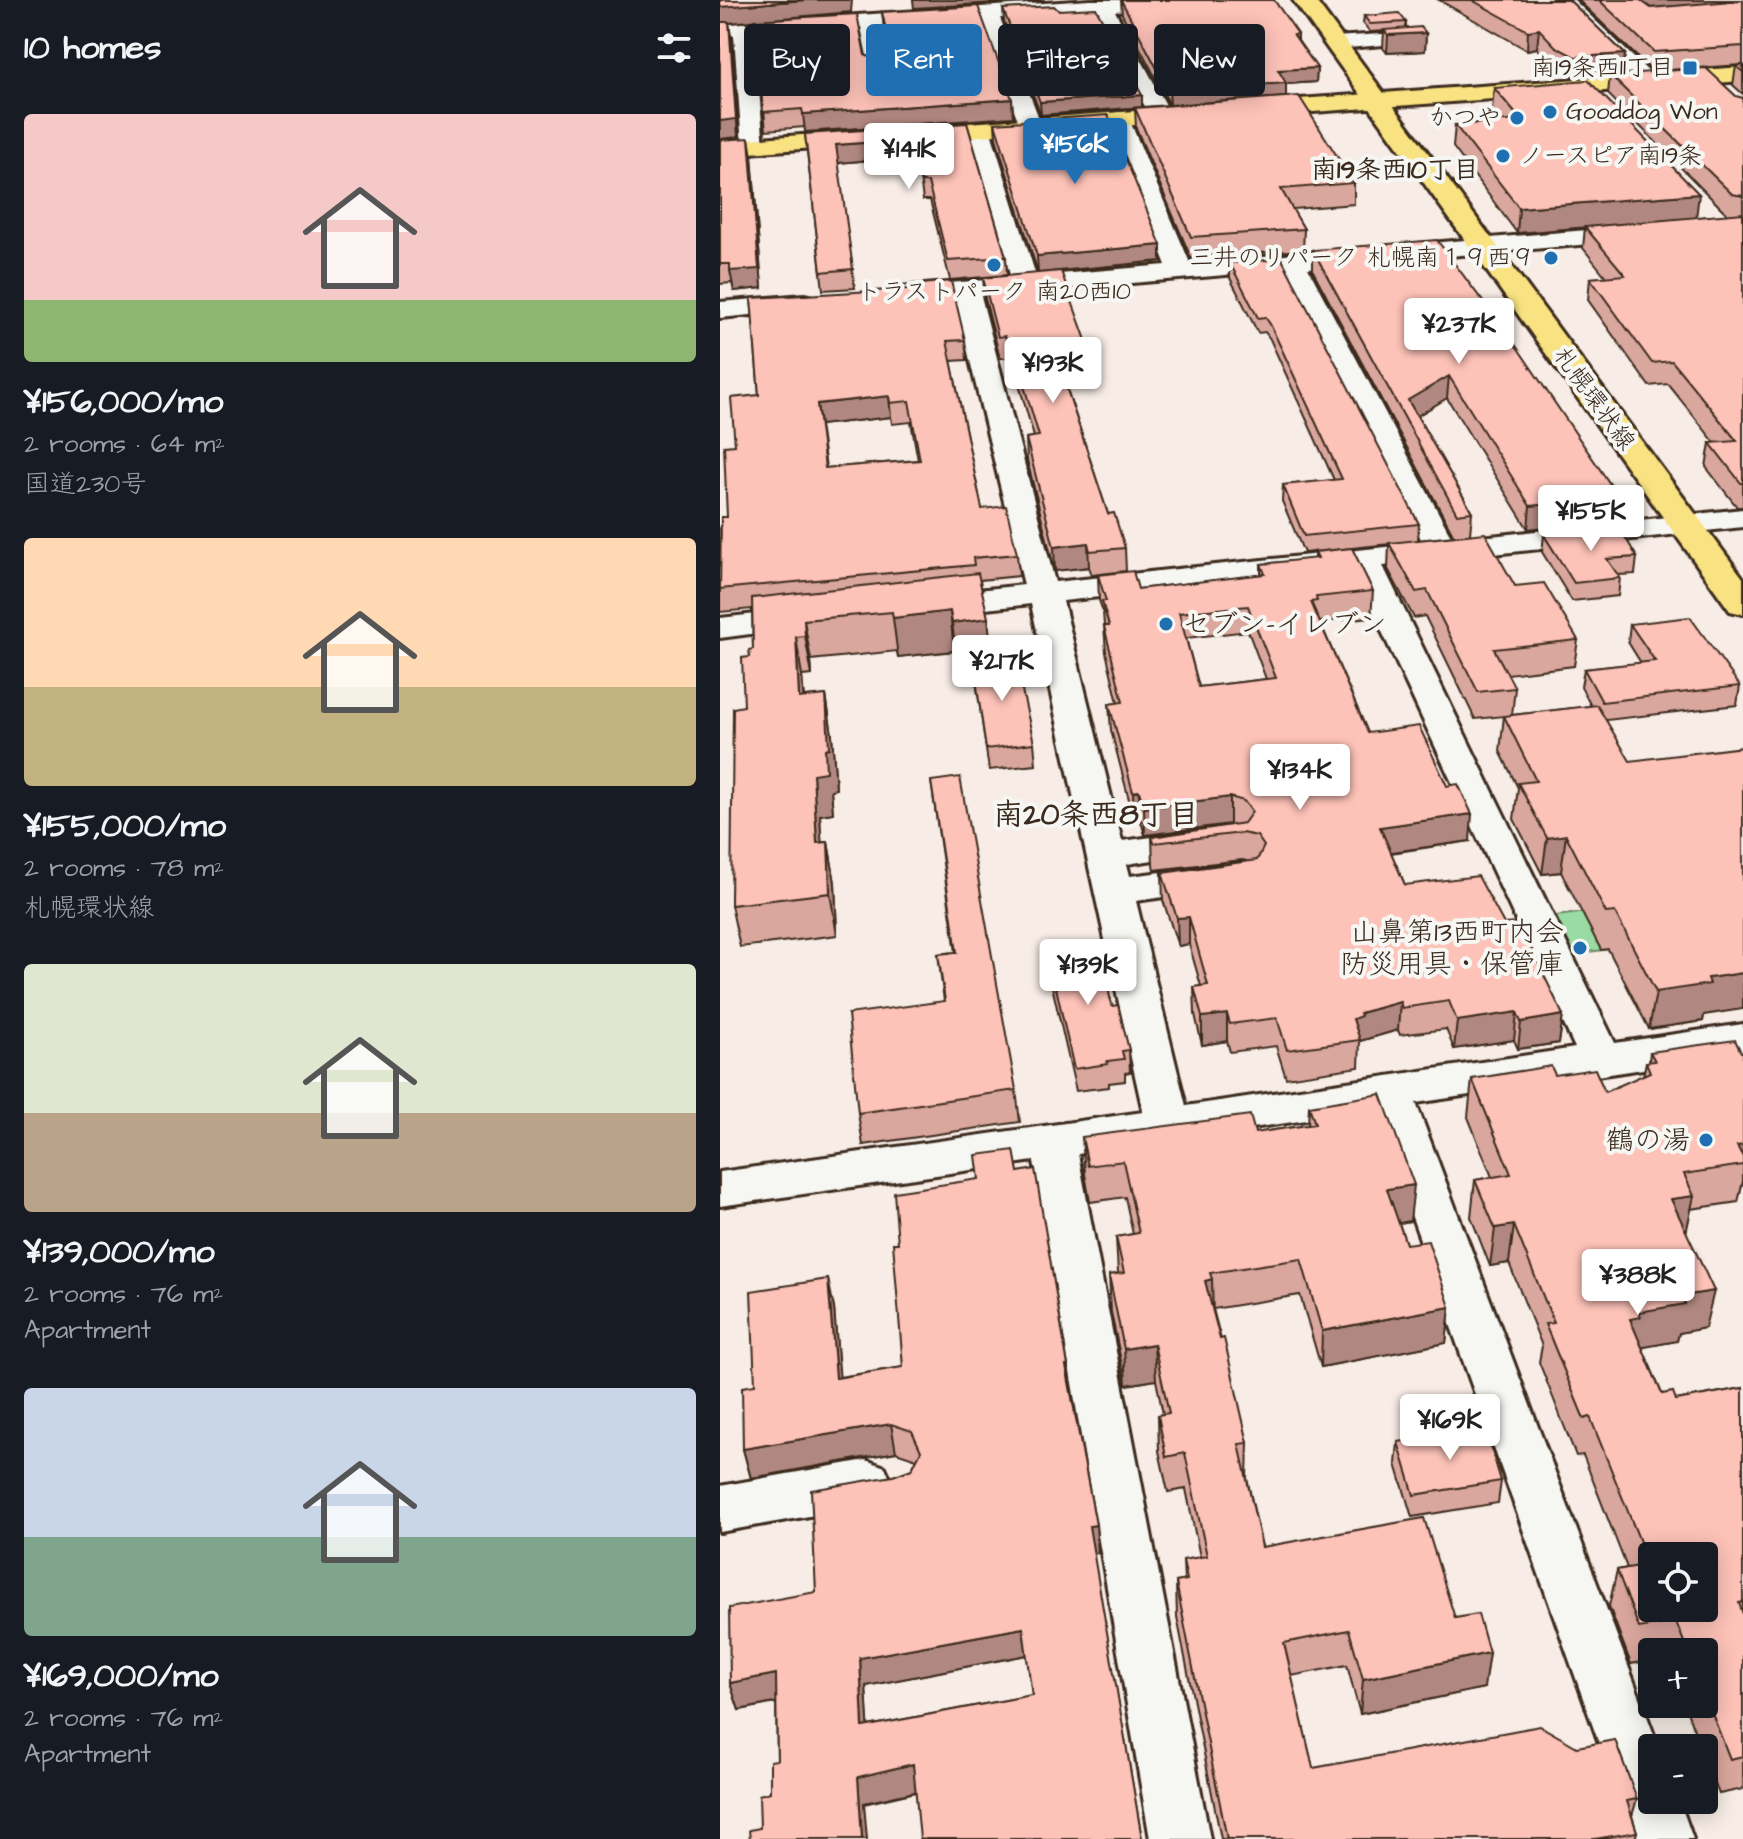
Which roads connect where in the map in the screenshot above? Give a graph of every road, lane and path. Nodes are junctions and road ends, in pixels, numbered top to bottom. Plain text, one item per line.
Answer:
1 (1185, 0) edge
2 (1304, 0) edge
3 (1563, 0) edge
4 (1102, 3) edge
5 (1001, 8) edge
6 (898, 9) edge
7 (869, 20) junction
8 (870, 24) edge
9 (743, 28) junction
10 (720, 30) edge
11 (1413, 38) edge
12 (1335, 43) junction
13 (1743, 74) edge
14 (1708, 77) junction
15 (1647, 81) junction
16 (1585, 86) junction
17 (1731, 98) edge
18 (1376, 101) junction
19 (1606, 107) edge
20 (1161, 116) junction
21 (1118, 119) junction
22 (1031, 126) junction
23 (979, 129) junction
24 (753, 146) junction
25 (720, 148) edge
26 (1700, 204) edge
27 (1734, 229) edge
28 (1482, 246) junction
29 (1292, 262) junction
30 (1181, 271) junction
31 (1026, 284) junction
32 (966, 289) junction
33 (867, 298) edge
34 (822, 301) edge
35 (720, 310) edge
36 (1743, 518) edge
37 (1685, 524) junction
38 (1443, 550) junction
39 (1364, 559) junction
40 (1045, 593) junction
41 (1743, 603) edge
42 (906, 608) edge
43 (844, 614) edge
44 (720, 628) edge
45 (1236, 857) edge
46 (1110, 873) junction
47 (1743, 1039) edge
48 (1602, 1060) junction
49 (1389, 1091) junction
50 (1168, 1123) junction
51 (1053, 1143) junction
52 (720, 1189) edge
53 (897, 1478) edge
54 (720, 1509) edge
55 (1180, 1839) edge
56 (1663, 1839) edge

1 - 4 street
2 - 12 main road, 札幌環状線
3 - 15 street
4 - 5 street
4 - 20 street
5 - 6 street
5 - 22 street
6 - 7 street
7 - 8 street
7 - 9 street
9 - 10 street
9 - 24 street
11 - 12 street
12 - 18 main road, 札幌環状線
13 - 14 main road
14 - 15 main road
14 - 17 street
15 - 16 main road
16 - 18 main road
16 - 19 street
18 - 20 main road
18 - 28 main road, 札幌環状線
20 - 21 main road
21 - 22 main road
21 - 30 street
22 - 23 main road
23 - 24 main road
23 - 31 street
24 - 25 main road
26 - 27 street
27 - 28 street
28 - 29 street
28 - 37 main road, 札幌環状線
29 - 30 street
29 - 38 street
30 - 31 street
31 - 32 street
32 - 33 street
32 - 40 street
34 - 35 street
36 - 37 street
37 - 38 street
37 - 41 main road, 札幌環状線
38 - 39 street
39 - 40 street
39 - 48 street
40 - 42 street
40 - 46 street
43 - 44 street
45 - 46 street
46 - 50 street
47 - 48 street
48 - 49 street
49 - 50 street
49 - 56 street
50 - 51 street
51 - 52 street
51 - 55 street
53 - 54 street

